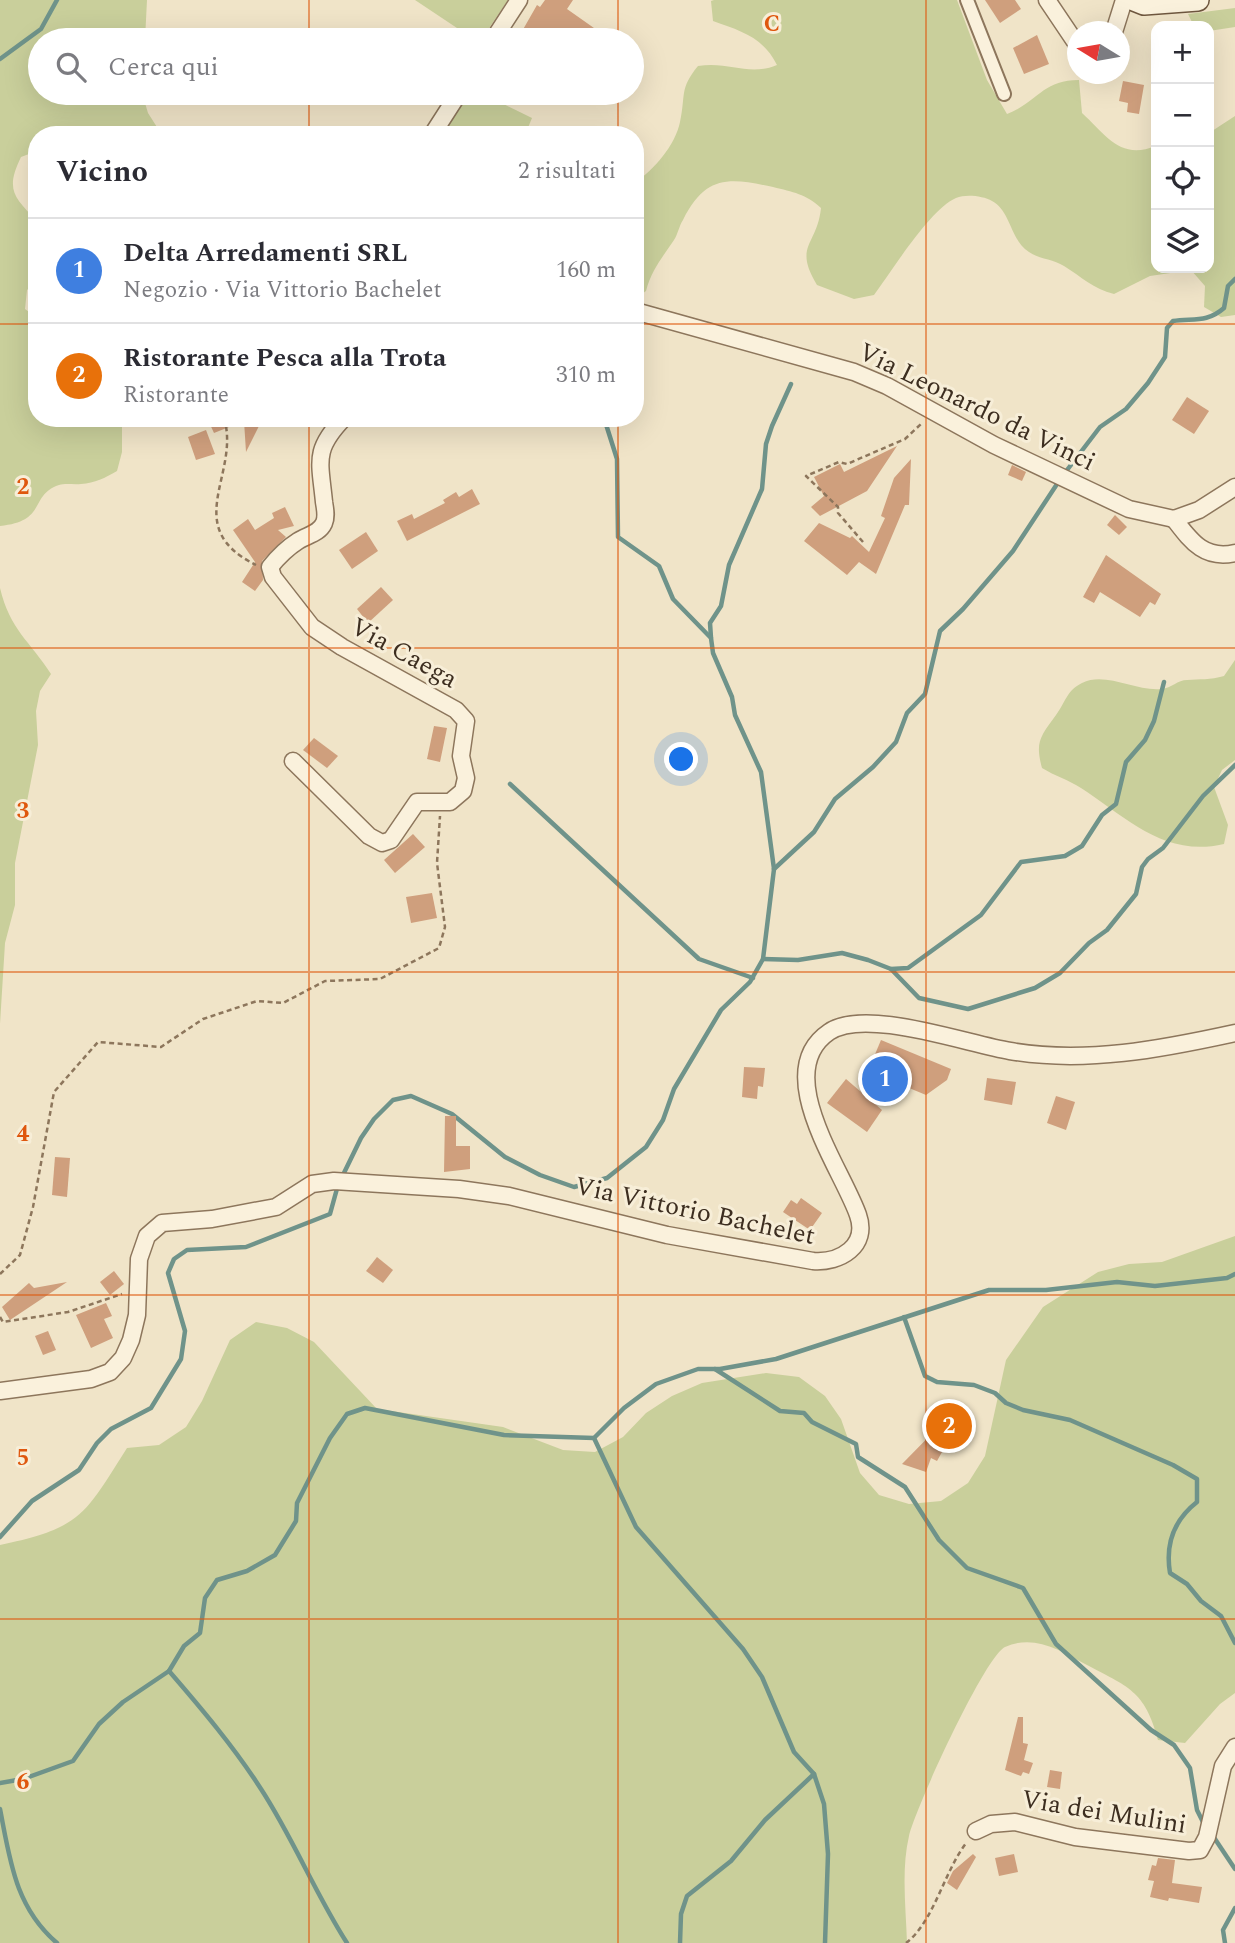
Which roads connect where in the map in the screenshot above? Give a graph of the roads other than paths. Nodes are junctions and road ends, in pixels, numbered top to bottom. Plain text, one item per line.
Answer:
1 (519, 0) edge
2 (967, 0) edge
3 (1047, 0) edge
4 (1124, 0) edge
5 (1133, 0) edge
6 (1198, 0) edge
7 (1117, 21) edge
8 (501, 28) edge
9 (1067, 31) edge
10 (1004, 94) dead end
11 (451, 105) edge
12 (438, 126) edge
13 (644, 314) edge
14 (336, 427) edge
15 (1235, 487) edge
16 (1174, 519) junction
17 (1235, 553) edge
18 (293, 761) dead end
19 (1235, 1032) edge
20 (0, 1391) edge
21 (1235, 1747) edge
22 (976, 1831) road end

1 - 8 street
2 - 10 street
3 - 9 street
4 - 7 street
5 - 6 main road
11 - 12 street
13 - 16 street, Via Leonardo da Vinci
14 - 18 street, Via Caega
15 - 16 street
16 - 17 street
19 - 20 street, Via Vittorio Bachelet
21 - 22 street, Via dei Mulini

